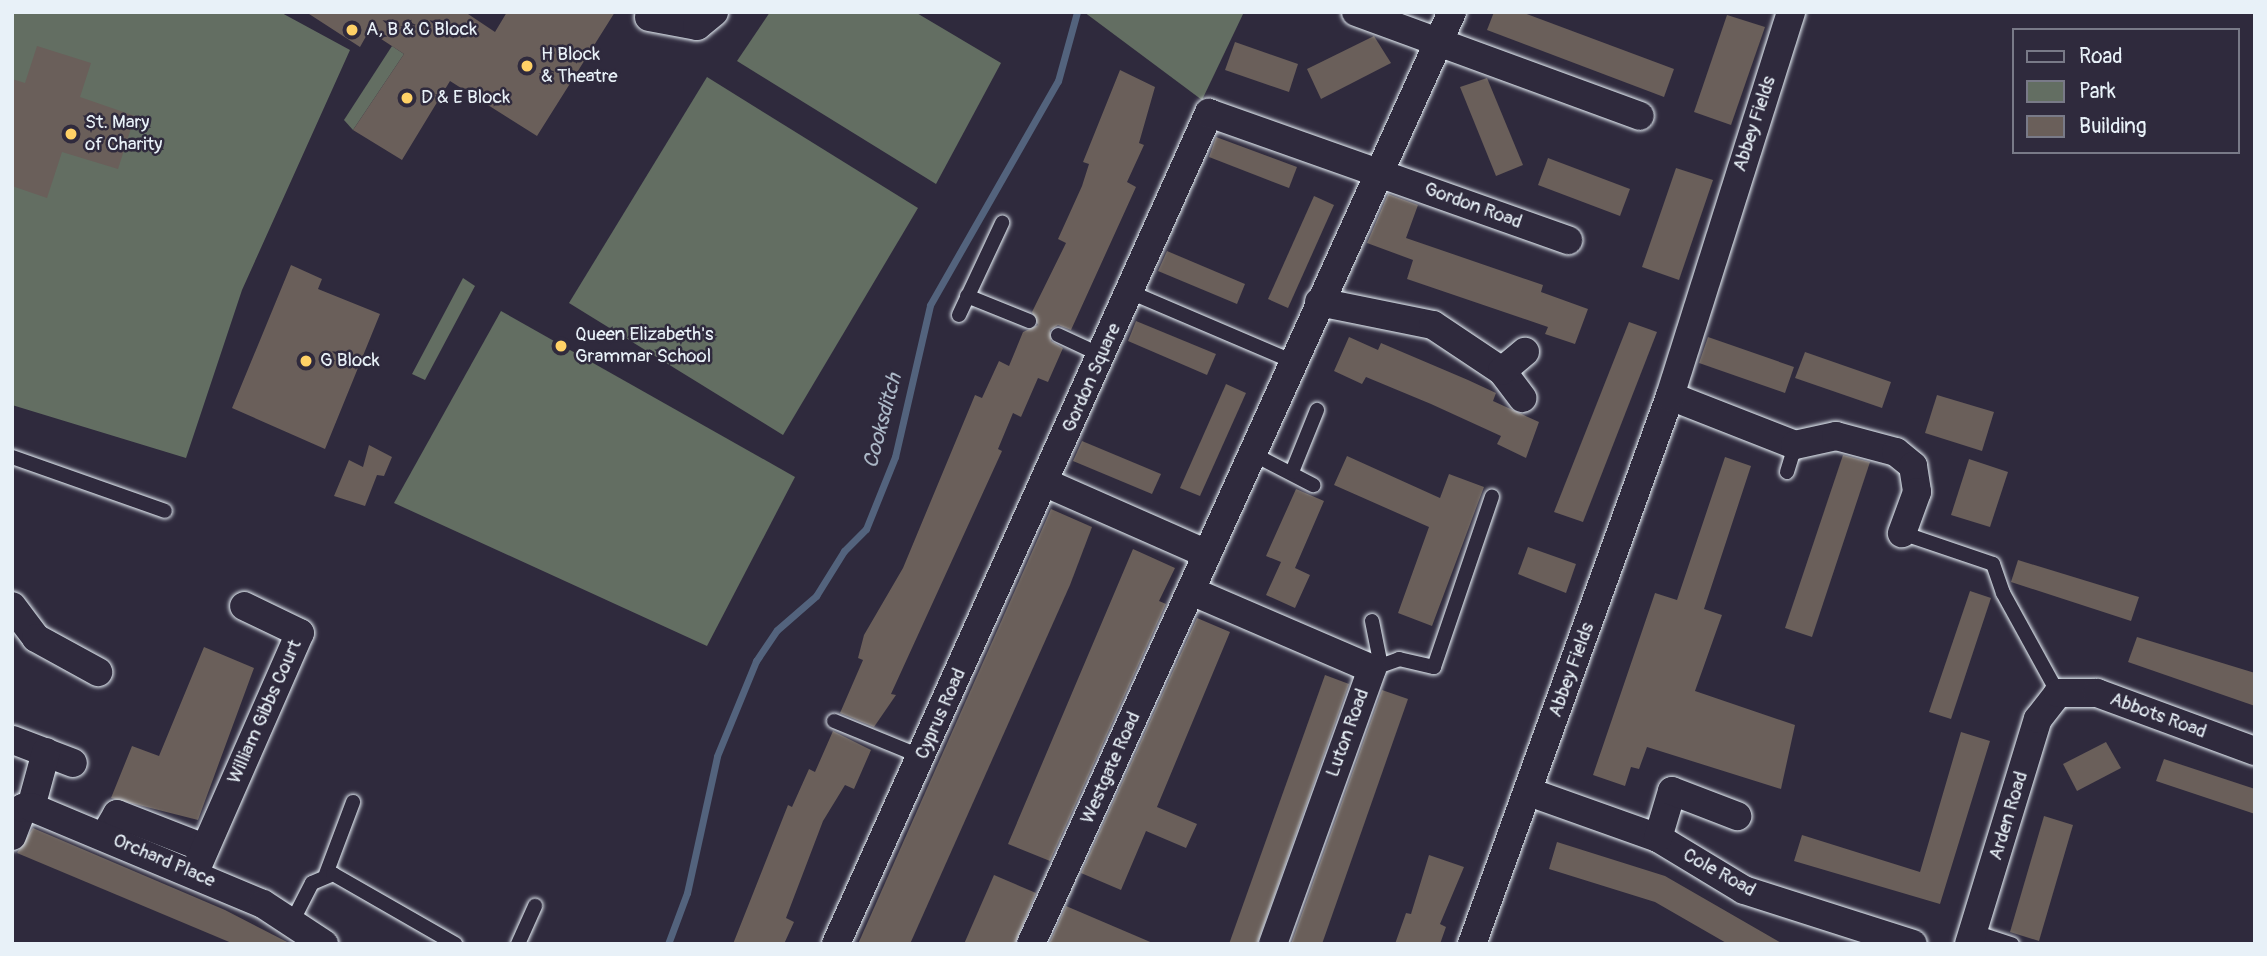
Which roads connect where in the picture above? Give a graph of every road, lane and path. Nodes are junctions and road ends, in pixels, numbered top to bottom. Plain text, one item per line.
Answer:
1 (714, 12) edge
2 (1356, 12) edge
3 (1452, 12) edge
4 (1791, 12) edge
5 (649, 17) dead end
6 (1439, 41) junction
7 (1209, 113) joint
8 (1640, 116) dead end
9 (1379, 173) junction
10 (1002, 223) dead end
11 (1568, 240) dead end
12 (1130, 292) junction
13 (967, 296) junction
14 (1319, 302) junction
15 (959, 315) dead end
16 (1029, 321) dead end
17 (1058, 335) dead end
18 (1525, 352) dead end
19 (1101, 355) junction
20 (1294, 362) junction
21 (1502, 370) junction
22 (1670, 396) junction
23 (1522, 398) dead end
24 (1317, 410) dead end
25 (1795, 445) junction
26 (1253, 454) junction
27 (12, 457) edge
28 (1292, 472) junction
29 (1787, 472) dead end
30 (1046, 484) junction
31 (1313, 485) dead end
32 (1492, 497) dead end
33 (164, 511) dead end
34 (1902, 533) joint
35 (1207, 555) junction
36 (1191, 592) junction
37 (12, 606) edge
38 (244, 606) dead end
39 (1372, 621) dead end
40 (1376, 665) junction
41 (98, 671) dead end
42 (2058, 693) junction
43 (834, 721) dead end
44 (13, 740) edge
45 (2255, 751) edge
46 (46, 752) junction
47 (922, 757) junction
48 (73, 764) dead end
49 (1529, 792) junction
50 (353, 802) dead end
51 (31, 807) junction
52 (1737, 816) dead end
53 (12, 836) edge
54 (1658, 838) junction
55 (199, 861) junction
56 (326, 874) junction
57 (535, 906) dead end
58 (291, 924) junction
59 (1971, 938) edge
60 (324, 944) edge
61 (455, 944) edge
62 (518, 944) edge
63 (836, 944) edge
64 (1031, 944) edge
65 (1273, 944) edge
66 (1472, 944) edge
67 (1913, 944) edge
68 (2012, 944) edge

1 - 5 street
2 - 6 street
3 - 6 street
4 - 22 street, Abbey Fields
6 - 8 street
6 - 9 street
7 - 9 street, Gordon Road
7 - 12 street, Gordon Square
9 - 11 street, Gordon Road
9 - 14 street
10 - 13 lane
12 - 19 street, Gordon Square
12 - 20 lane
13 - 15 lane
13 - 16 lane
14 - 20 street
14 - 21 street
17 - 19 lane
18 - 21 street
19 - 30 street, Gordon Square
20 - 26 street
21 - 23 street
22 - 25 street
22 - 49 street, Abbey Fields
24 - 28 lane
25 - 29 lane
25 - 34 street
26 - 28 lane
26 - 35 street
27 - 33 lane
28 - 31 lane
30 - 35 street
30 - 47 street, Cyprus Road
32 - 40 lane
34 - 42 lane
35 - 36 street
36 - 40 street, Luton Road
36 - 64 street, Westgate Road
37 - 41 street
38 - 55 street, William Gibbs Court
39 - 40 lane
40 - 65 street, Luton Road
42 - 45 street, Abbots Road
42 - 59 street, Arden Road
43 - 47 lane
44 - 46 street
46 - 48 street
46 - 51 street
47 - 63 street, Cyprus Road
49 - 54 street, Cole Road
49 - 66 street, Abbey Fields
50 - 56 lane
51 - 53 street
51 - 55 street, Orchard Place
52 - 54 street
54 - 67 street, Cole Road
55 - 58 street, Orchard Place
56 - 58 lane
56 - 61 lane
57 - 62 lane
58 - 60 street, Orchard Place
59 - 68 lane

